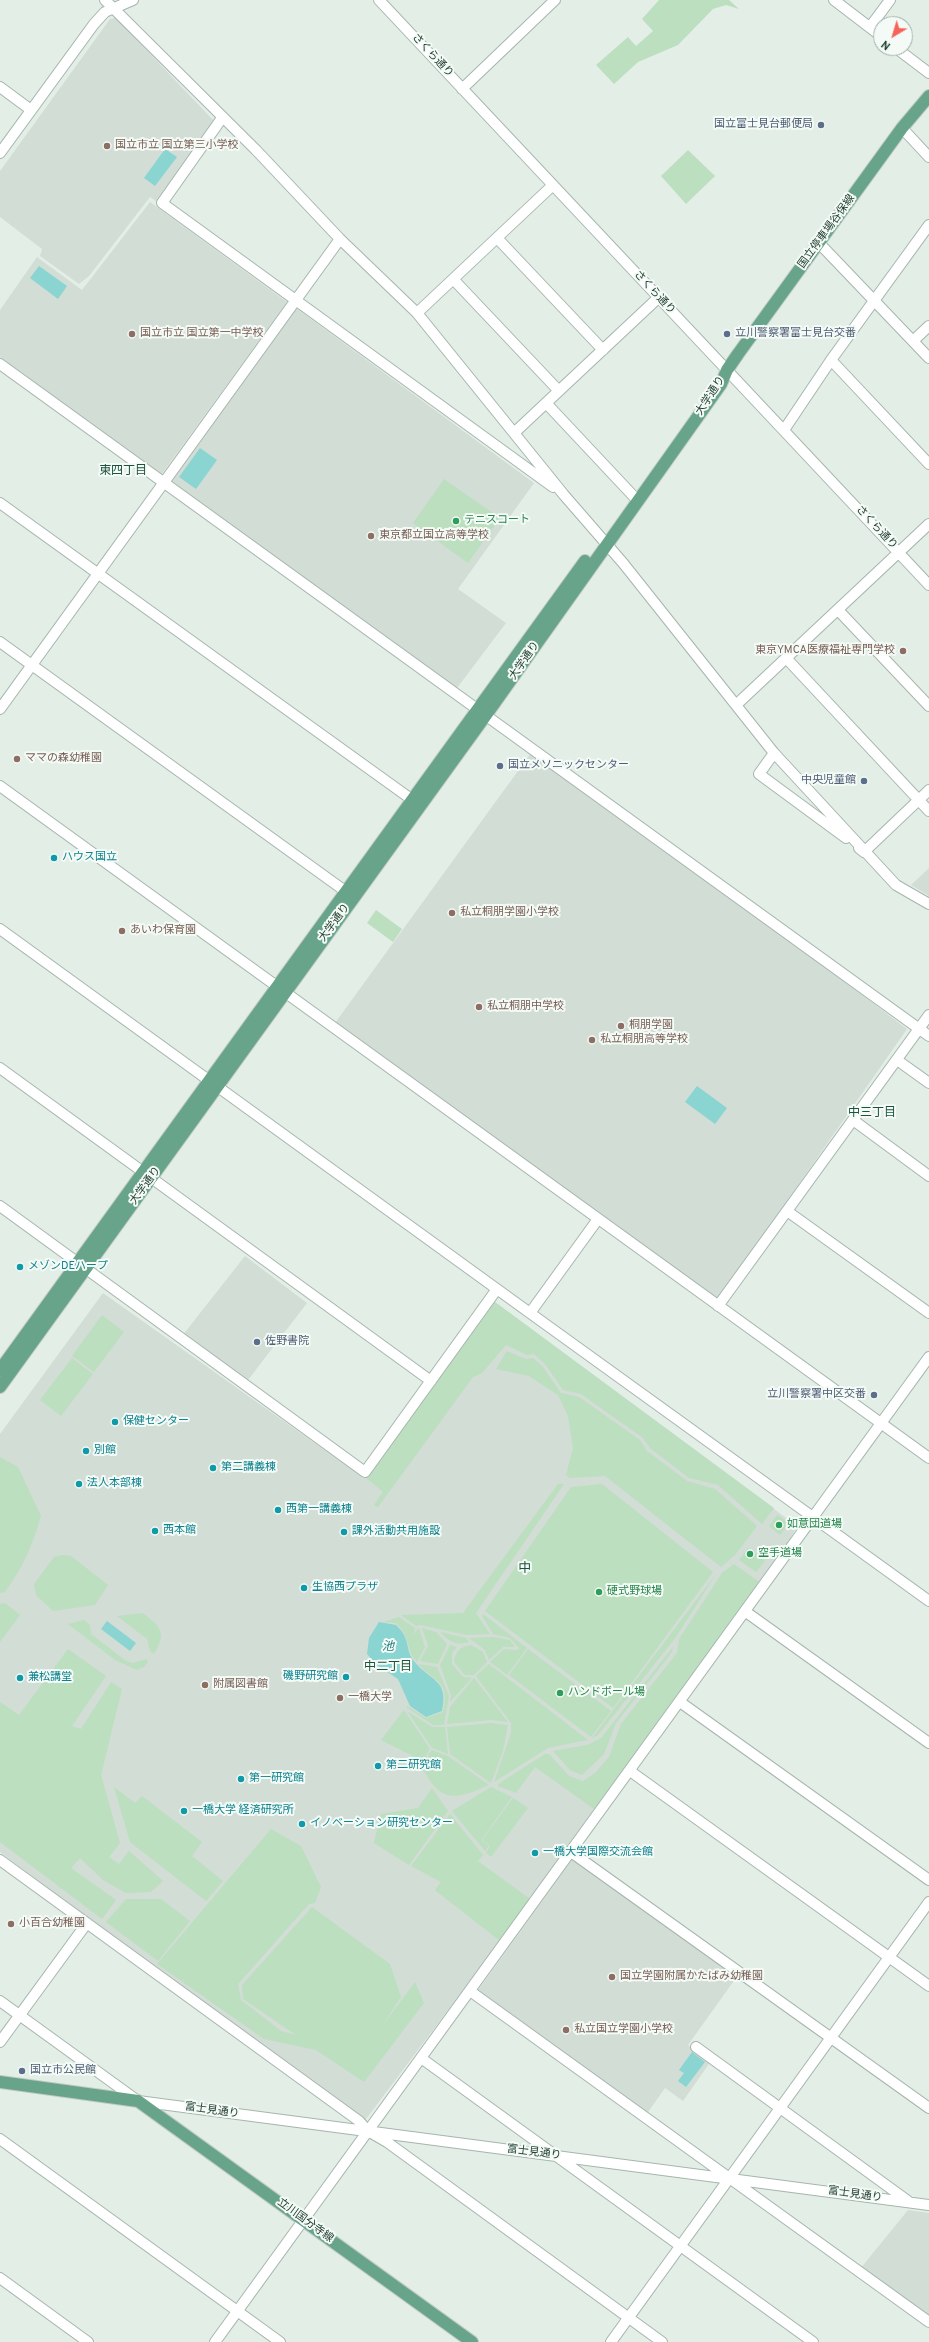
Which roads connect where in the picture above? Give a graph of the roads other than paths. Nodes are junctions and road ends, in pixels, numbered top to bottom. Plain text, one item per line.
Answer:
1 (105, 0) edge
2 (133, 0) edge
3 (379, 0) edge
4 (556, 0) edge
5 (834, 0) edge
6 (890, 0) edge
7 (114, 9) junction
8 (870, 27) junction
9 (873, 29) edge
10 (907, 56) edge
11 (929, 73) edge
12 (0, 87) edge
13 (462, 89) junction
14 (929, 96) edge
15 (31, 110) junction
16 (222, 118) junction
17 (902, 128) junction
18 (0, 153) edge
19 (929, 157) edge
20 (553, 185) junction
21 (929, 225) edge
22 (497, 238) junction
23 (340, 239) junction
24 (819, 243) junction
25 (453, 279) junction
26 (658, 298) junction
27 (874, 300) junction
28 (295, 301) junction
29 (417, 313) junction
30 (929, 326) edge
31 (913, 341) junction
32 (602, 350) junction
33 (929, 358) edge
34 (831, 360) junction
35 (0, 364) edge
36 (727, 370) junction
37 (559, 391) junction
38 (546, 403) junction
39 (784, 430) junction
40 (514, 433) junction
41 (929, 464) edge
42 (164, 483) junction
43 (564, 495) junction
44 (635, 498) junction
45 (0, 503) edge
46 (929, 524) edge
47 (604, 542) junction
48 (898, 552) junction
49 (98, 574) junction
50 (929, 585) edge
51 (838, 610) junction
52 (0, 642) edge
53 (787, 659) junction
54 (32, 665) junction
55 (736, 705) junction
56 (929, 706) edge
57 (0, 709) edge
58 (482, 712) junction
59 (774, 753) junction
60 (0, 786) edge
61 (929, 790) edge
62 (919, 800) junction
63 (416, 802) junction
64 (929, 811) edge
65 (864, 852) junction
66 (350, 894) junction
67 (929, 904) edge
68 (0, 929) edge
69 (282, 989) junction
70 (929, 1015) edge
71 (919, 1029) junction
72 (929, 1036) edge
73 (897, 1060) junction
74 (0, 1068) edge
75 (214, 1083) junction
76 (929, 1083) edge
77 (853, 1120) junction
78 (148, 1174) junction
79 (929, 1176) edge
80 (0, 1206) edge
81 (787, 1211) junction
82 (598, 1219) junction
83 (82, 1266) junction
84 (497, 1289) junction
85 (718, 1306) junction
86 (530, 1313) junction
87 (929, 1313) edge
88 (929, 1357) edge
89 (3, 1370) edge
90 (431, 1381) junction
91 (0, 1387) edge
92 (880, 1423) junction
93 (929, 1458) edge
94 (812, 1517) junction
95 (929, 1601) edge
96 (746, 1612) junction
97 (680, 1702) junction
98 (929, 1743) edge
99 (630, 1771) junction
100 (571, 1852) junction
101 (0, 1860) edge
102 (929, 1880) edge
103 (929, 1902) edge
104 (87, 1923) junction
105 (890, 1957) junction
106 (929, 1986) edge
107 (470, 1991) junction
108 (0, 2001) edge
109 (19, 2015) junction
110 (831, 2038) junction
111 (0, 2042) edge
112 (696, 2047) dead end
113 (422, 2058) junction
114 (0, 2082) edge
115 (138, 2101) junction
116 (780, 2108) junction
117 (929, 2108) edge
118 (368, 2131) junction
119 (0, 2139) edge
120 (556, 2156) junction
121 (730, 2178) junction
122 (909, 2202) junction
123 (929, 2205) edge
124 (303, 2220) junction
125 (680, 2247) junction
126 (0, 2278) edge
127 (237, 2311) junction
128 (628, 2317) junction
129 (929, 2322) edge
130 (88, 2342) edge
131 (215, 2342) edge
132 (280, 2342) edge
133 (472, 2342) edge
134 (611, 2342) edge
135 (662, 2342) edge
136 (813, 2342) edge

1 - 7 street
2 - 7 street
3 - 13 street, さくら通り
4 - 13 street
5 - 8 street
6 - 8 street
7 - 15 street
7 - 16 street
8 - 9 street
10 - 11 street
12 - 15 street
13 - 20 street, さくら通り
14 - 17 main road, 国立停車場谷保線
15 - 18 street
16 - 23 street
16 - 28 street
17 - 19 street
17 - 24 main road, 国立停車場谷保線
20 - 22 street
20 - 26 street, さくら通り
21 - 27 street
22 - 25 street
22 - 32 street
23 - 28 street
23 - 29 street
24 - 27 street
24 - 36 main road, 国立停車場谷保線
25 - 29 street
25 - 37 street
26 - 32 street
26 - 36 street, さくら通り
27 - 31 street
27 - 34 street
28 - 42 street
28 - 43 street
29 - 40 street
30 - 31 street
31 - 33 street
32 - 37 street
34 - 39 street
34 - 41 street
35 - 42 street
36 - 39 street, さくら通り
36 - 44 main road, 大学通り
37 - 38 street
38 - 40 street
38 - 44 street
39 - 48 street, さくら通り
40 - 43 street
42 - 49 street
42 - 58 street
43 - 47 street
44 - 47 main road, 大学通り
45 - 49 street
46 - 48 street
47 - 55 street
47 - 58 main road, 大学通り
48 - 50 street, さくら通り
48 - 51 street
49 - 54 street
49 - 63 street
51 - 53 street
51 - 56 street
52 - 54 street
53 - 55 street
53 - 62 street
54 - 57 street
54 - 66 street
55 - 59 street
58 - 63 main road, 大学通り
58 - 71 street
59 - 65 street
59 - 65 street
60 - 69 street
61 - 62 street
62 - 64 street
62 - 65 street
63 - 66 main road, 大学通り
65 - 67 street
66 - 69 main road, 大学通り
68 - 75 street
69 - 75 main road, 大学通り
69 - 82 street
70 - 71 street
71 - 72 street
71 - 73 street
73 - 76 street
73 - 77 street
74 - 78 street
75 - 78 main road, 大学通り
75 - 84 street
77 - 79 street
77 - 81 street
78 - 83 main road, 大学通り
78 - 90 street
80 - 83 street
81 - 85 street
81 - 87 street
82 - 85 street
82 - 86 street
83 - 89 main road, 大学通り
83 - 90 street
84 - 86 street
84 - 90 street
85 - 92 street
86 - 94 street
88 - 92 street
89 - 91 main road, 大学通り
92 - 93 street
92 - 94 street
94 - 95 street
94 - 96 street
96 - 97 street
96 - 98 street
97 - 99 street
97 - 102 street
99 - 100 street
99 - 105 street
100 - 107 street
100 - 110 street
101 - 104 street
103 - 105 street
104 - 109 street
104 - 118 street
105 - 106 street
105 - 110 street
107 - 113 street
107 - 121 street
108 - 109 street
109 - 111 street
109 - 115 street
110 - 116 street
110 - 117 street
112 - 116 street
113 - 118 street
113 - 120 street
114 - 115 main road
115 - 118 street, 富士見通り
115 - 124 main road, 立川国分寺線
116 - 121 street
116 - 122 street
118 - 120 street, 富士見通り
118 - 124 street
118 - 128 street
119 - 127 street
120 - 121 street, 富士見通り
120 - 125 street
121 - 122 street, 富士見通り
121 - 125 street
121 - 129 street
122 - 123 street, 富士見通り
124 - 127 street
124 - 133 main road, 立川国分寺線
125 - 128 street
125 - 136 street
126 - 130 street
127 - 131 street
127 - 132 street
128 - 134 street
128 - 135 street

